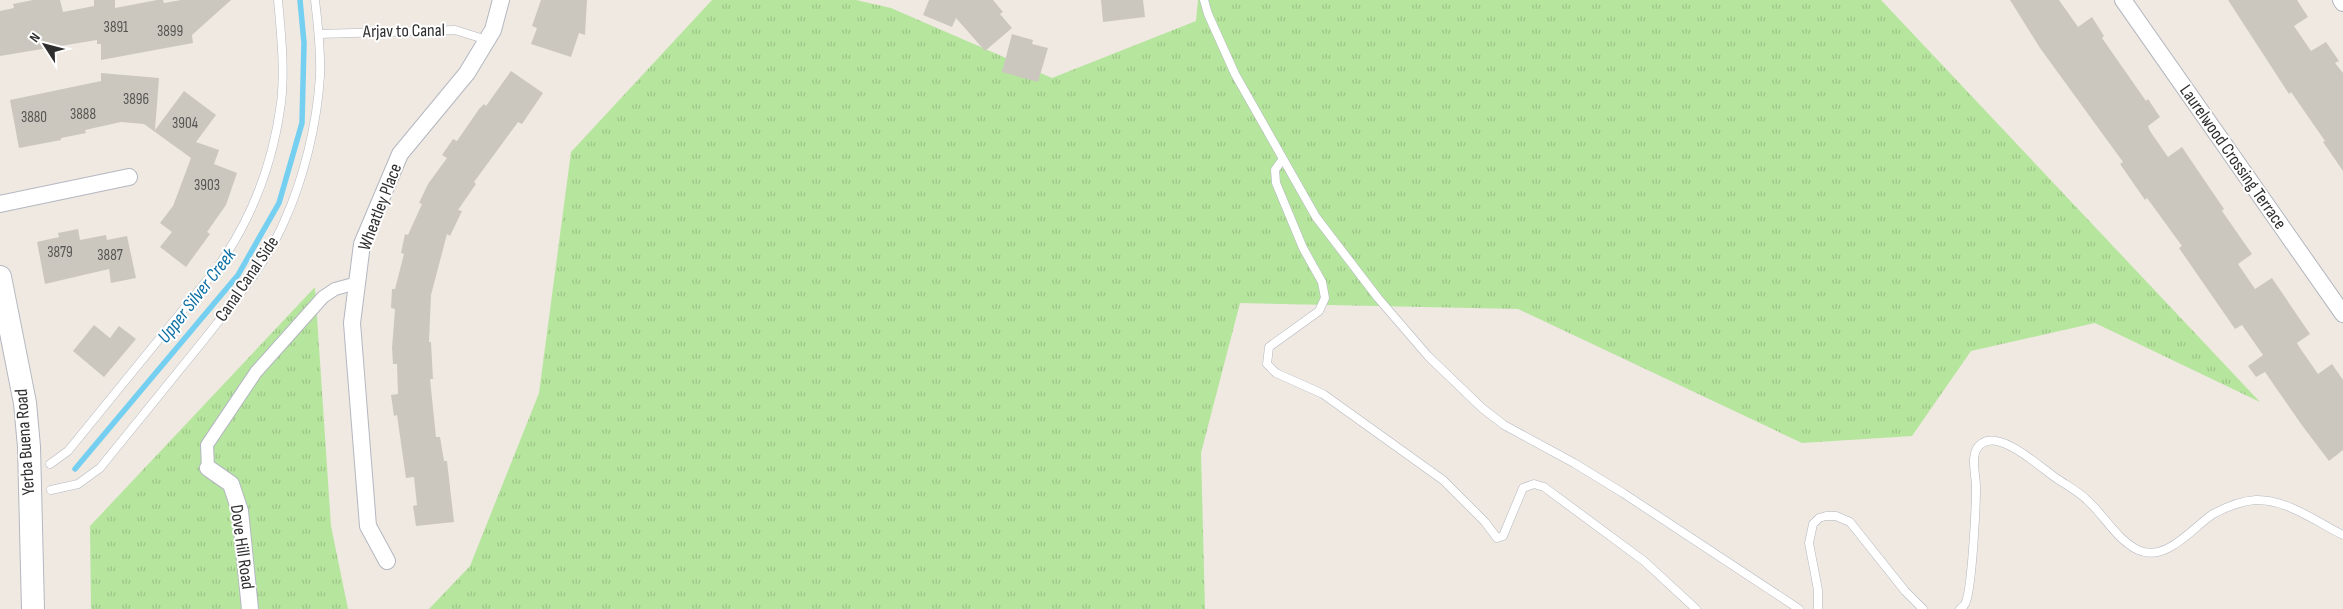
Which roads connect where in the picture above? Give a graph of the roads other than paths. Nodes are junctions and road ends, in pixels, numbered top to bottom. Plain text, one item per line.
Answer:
1 (278, 0) edge
2 (315, 0) edge
3 (501, 0) edge
4 (1204, 0) edge
5 (2123, 0) edge
6 (2341, 0) edge
7 (2343, 3) edge
8 (319, 34) junction
9 (487, 40) junction
10 (1282, 160) junction
11 (129, 177) dead end
12 (0, 204) edge
13 (0, 277) edge
14 (357, 283) junction
15 (2343, 314) edge
16 (50, 464) dead end
17 (208, 468) joint
18 (51, 490) dead end
19 (2343, 535) edge
20 (387, 561) dead end
21 (33, 609) edge
22 (250, 609) edge
23 (1696, 609) edge
24 (1800, 609) edge
25 (1818, 609) edge
26 (1923, 609) edge
27 (1960, 609) edge

1 - 16 lane, Canal Canal Side
2 - 8 lane, Canal Canal Side
3 - 9 street, Wheatley Place
4 - 10 lane
5 - 15 street, Laurelwood Crossing Terrace
6 - 7 street
8 - 9 lane, Arjav to Canal
8 - 18 lane, Canal Canal Side
9 - 14 street, Wheatley Place
10 - 23 lane
10 - 24 lane
11 - 12 street
13 - 21 main road, Yerba Buena Road
14 - 17 street
14 - 20 street, Wheatley Place
17 - 22 street, Dove Hill Road
19 - 27 lane
25 - 26 lane

